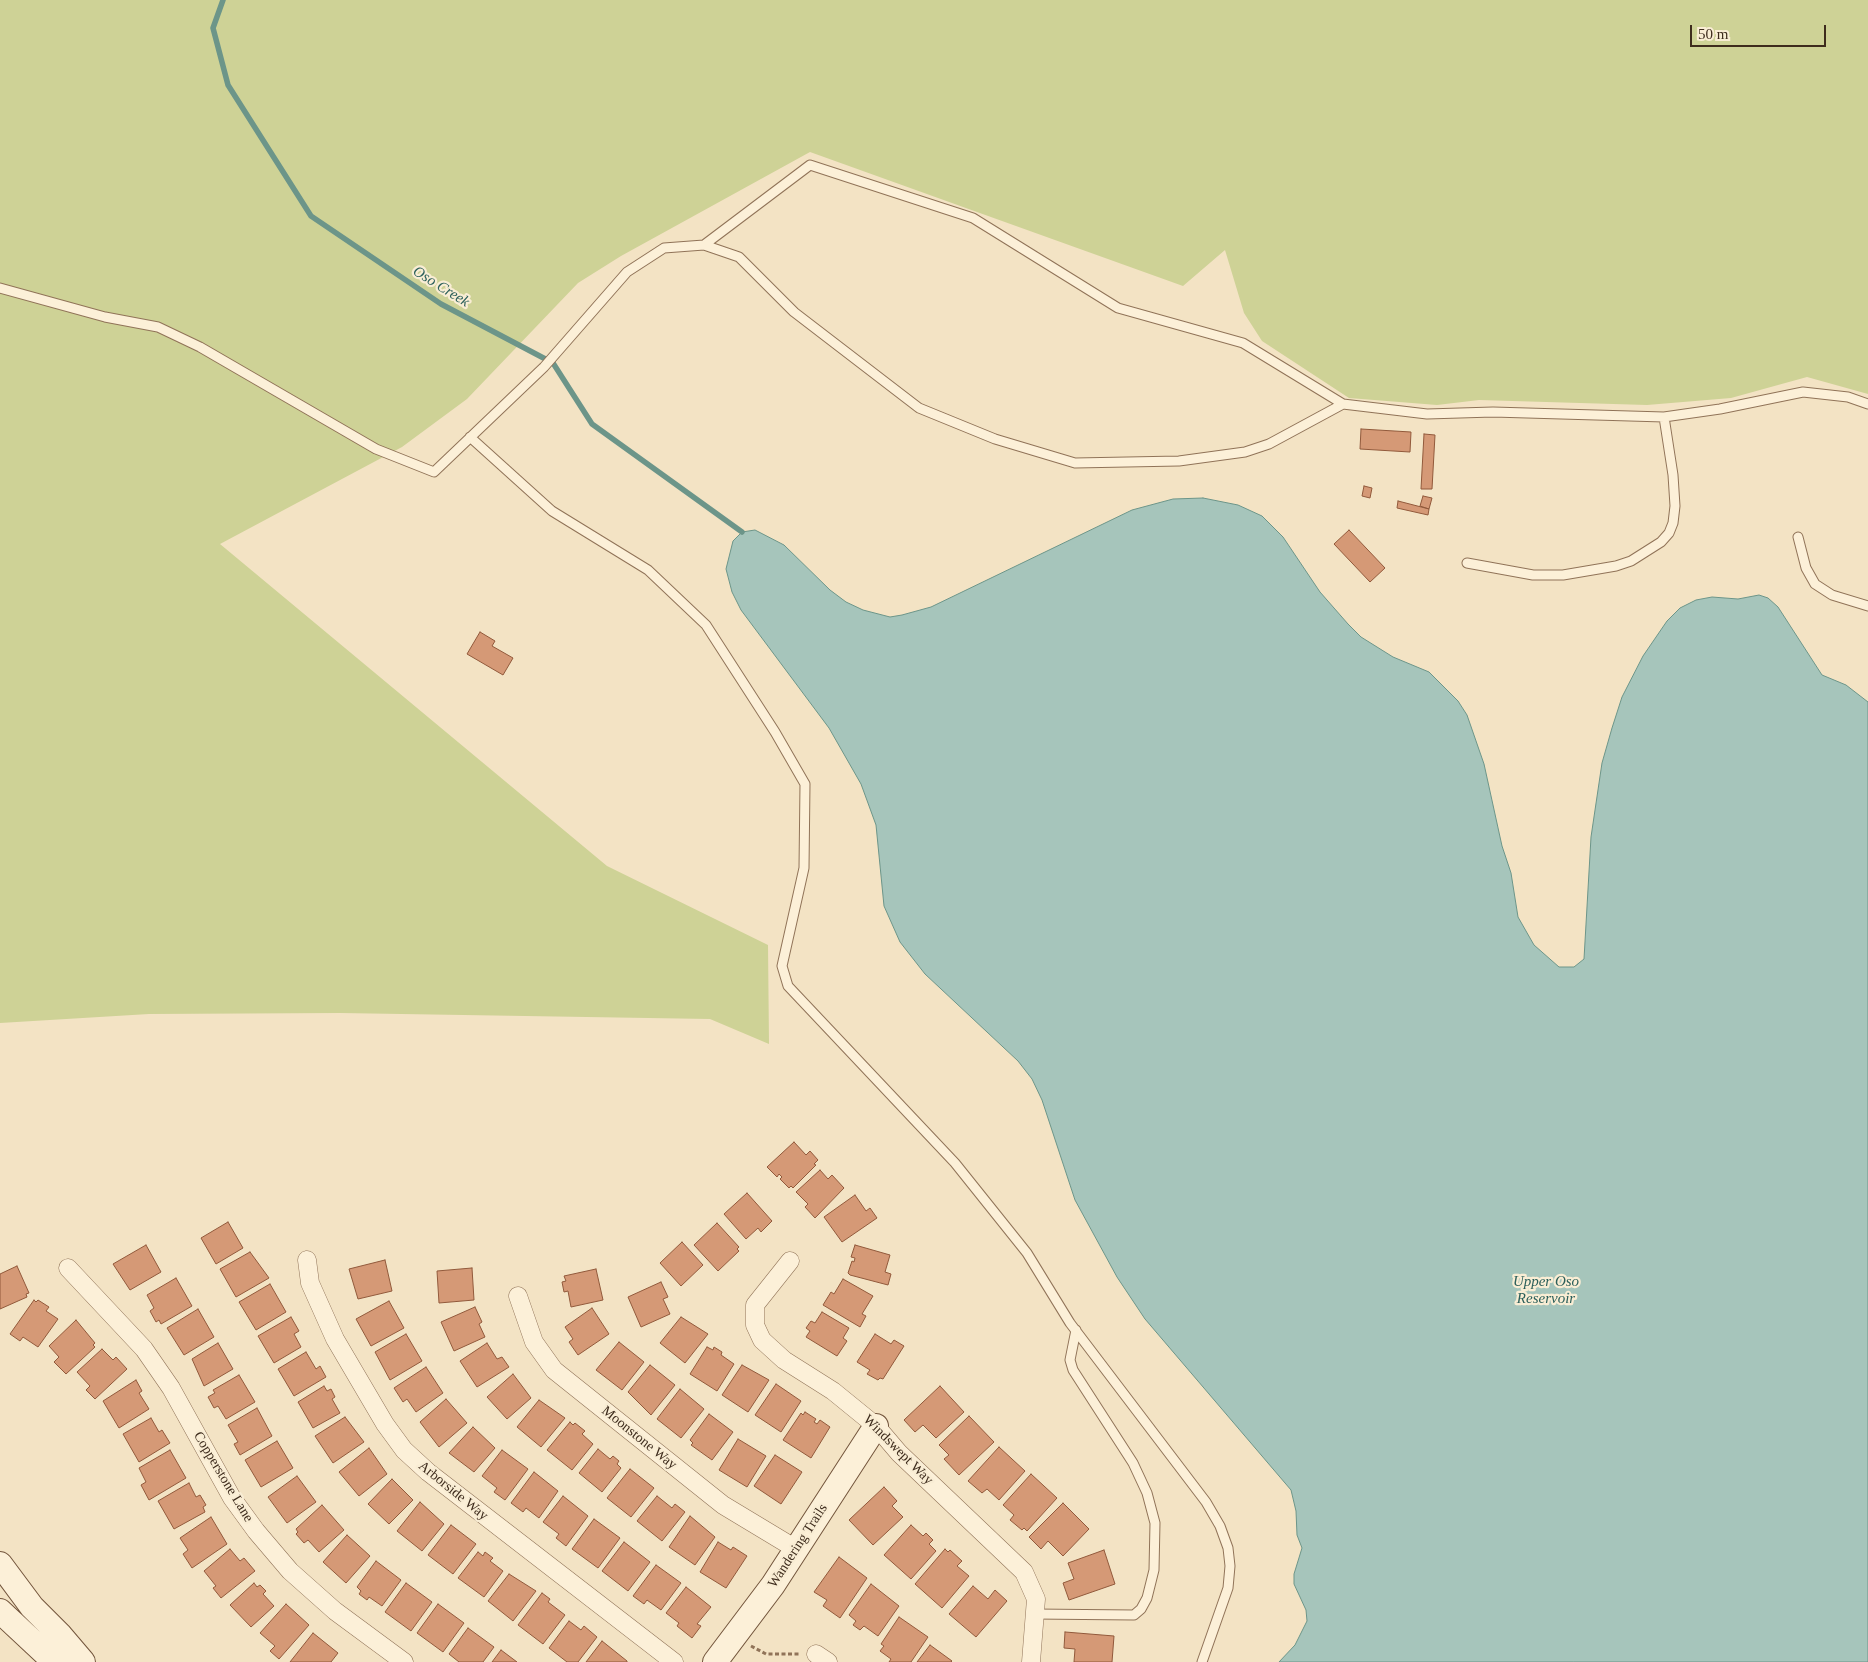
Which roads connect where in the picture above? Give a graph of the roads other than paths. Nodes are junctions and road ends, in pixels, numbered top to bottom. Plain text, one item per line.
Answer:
1 (704, 245) junction
2 (0, 288) edge
3 (1343, 404) junction
4 (1868, 404) edge
5 (1664, 417) junction
6 (470, 437) junction
7 (1798, 537) dead end
8 (1467, 563) dead end
9 (1868, 606) edge
10 (307, 1260) dead end
11 (790, 1261) dead end
12 (68, 1268) dead end
13 (518, 1296) dead end
14 (1076, 1330) junction
15 (876, 1426) junction
16 (796, 1549) junction
17 (0, 1564) edge
18 (0, 1611) edge
19 (1034, 1614) junction
20 (63, 1662) edge
21 (83, 1662) edge
22 (404, 1662) edge
23 (674, 1662) edge
24 (715, 1662) edge
25 (1031, 1662) edge
26 (1202, 1662) edge

1 - 3 lane
1 - 3 lane
1 - 6 lane
2 - 6 lane
3 - 5 lane
4 - 5 lane
5 - 8 lane
6 - 14 lane
7 - 9 lane
10 - 23 street, Arborside Way
11 - 15 street, Windswept Way
12 - 22 street, Copperstone Lane
13 - 16 street, Moonstone Way
14 - 19 lane
14 - 26 lane
15 - 16 street, Wandering Trails
15 - 19 street, Windswept Way
16 - 24 street, Wandering Trails
17 - 21 street
18 - 20 street
19 - 25 street, Windswept Way

